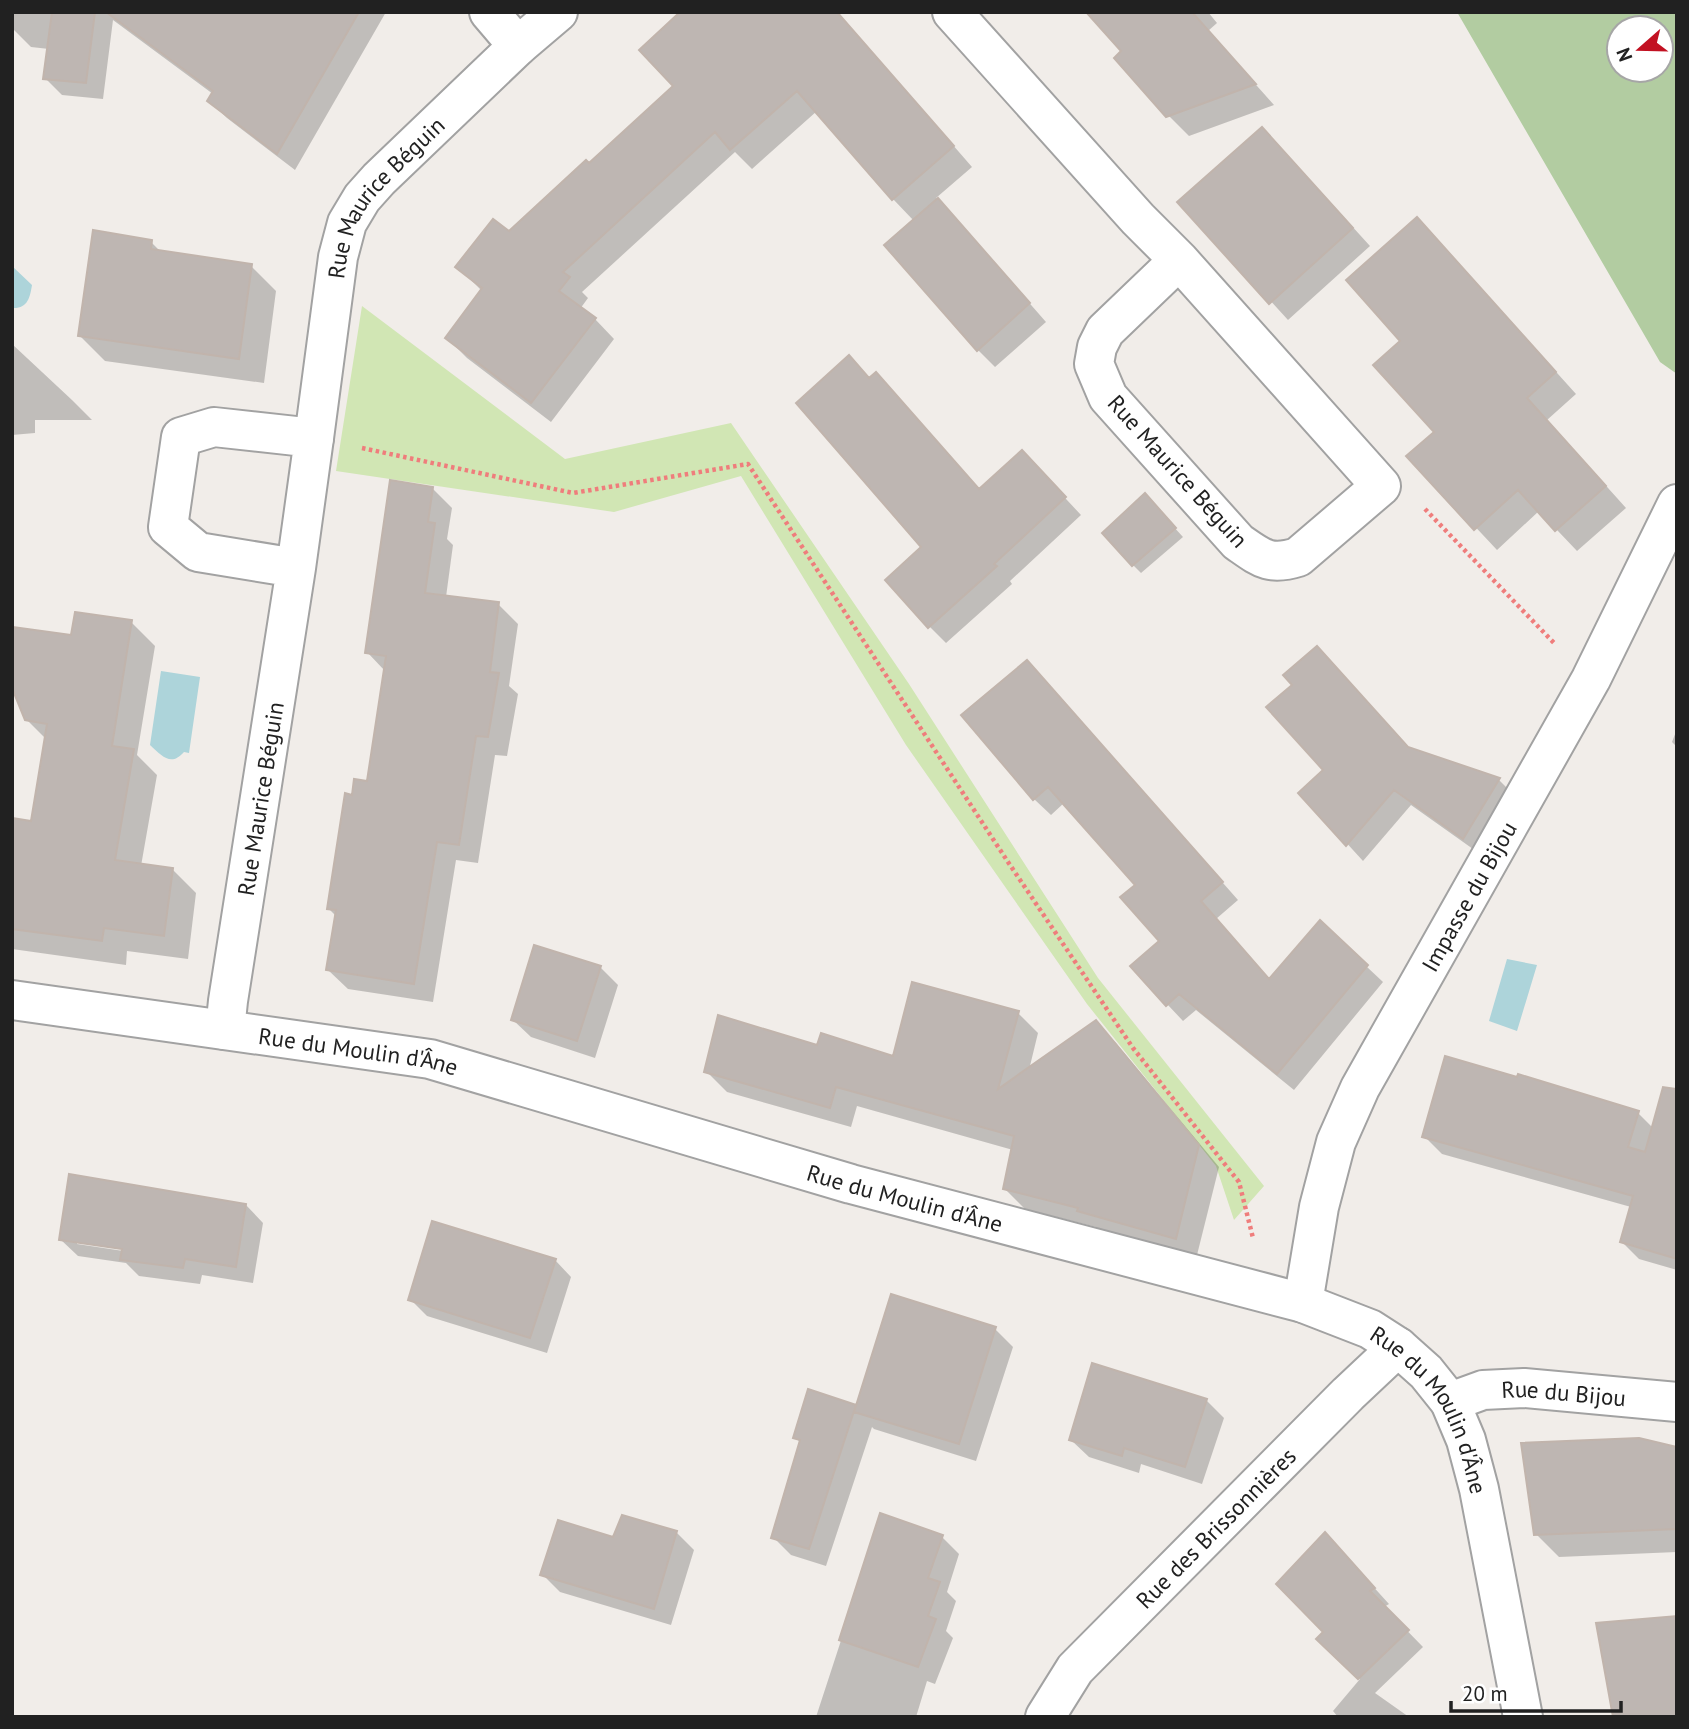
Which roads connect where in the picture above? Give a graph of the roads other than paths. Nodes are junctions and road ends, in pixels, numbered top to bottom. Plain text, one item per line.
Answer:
1 (489, 12) edge
2 (558, 12) edge
3 (952, 12) edge
4 (518, 46) junction
5 (1179, 260) junction
6 (314, 438) junction
7 (1677, 504) edge
8 (296, 568) junction
9 (12, 1000) edge
10 (225, 1030) junction
11 (1303, 1303) junction
12 (1398, 1347) junction
13 (1450, 1402) junction
14 (1677, 1402) edge
15 (1045, 1717) edge
16 (1523, 1717) edge

1 - 4 street
2 - 4 street, Rue Maurice Béguin
3 - 5 street
4 - 6 street, Rue Maurice Béguin
5 - 5 street, Rue Maurice Béguin
6 - 8 street, Rue Maurice Béguin
6 - 8 street
7 - 11 street, Impasse du Bijou
8 - 10 street, Rue Maurice Béguin
9 - 10 street, Rue du Moulin d'Âne
10 - 11 street, Rue du Moulin d'Âne
11 - 12 street, Rue du Moulin d'Âne
12 - 13 street, Rue du Moulin d'Âne
12 - 15 street, Rue des Brissonnières
13 - 14 street, Rue du Bijou
13 - 16 street, Rue du Moulin d'Âne

